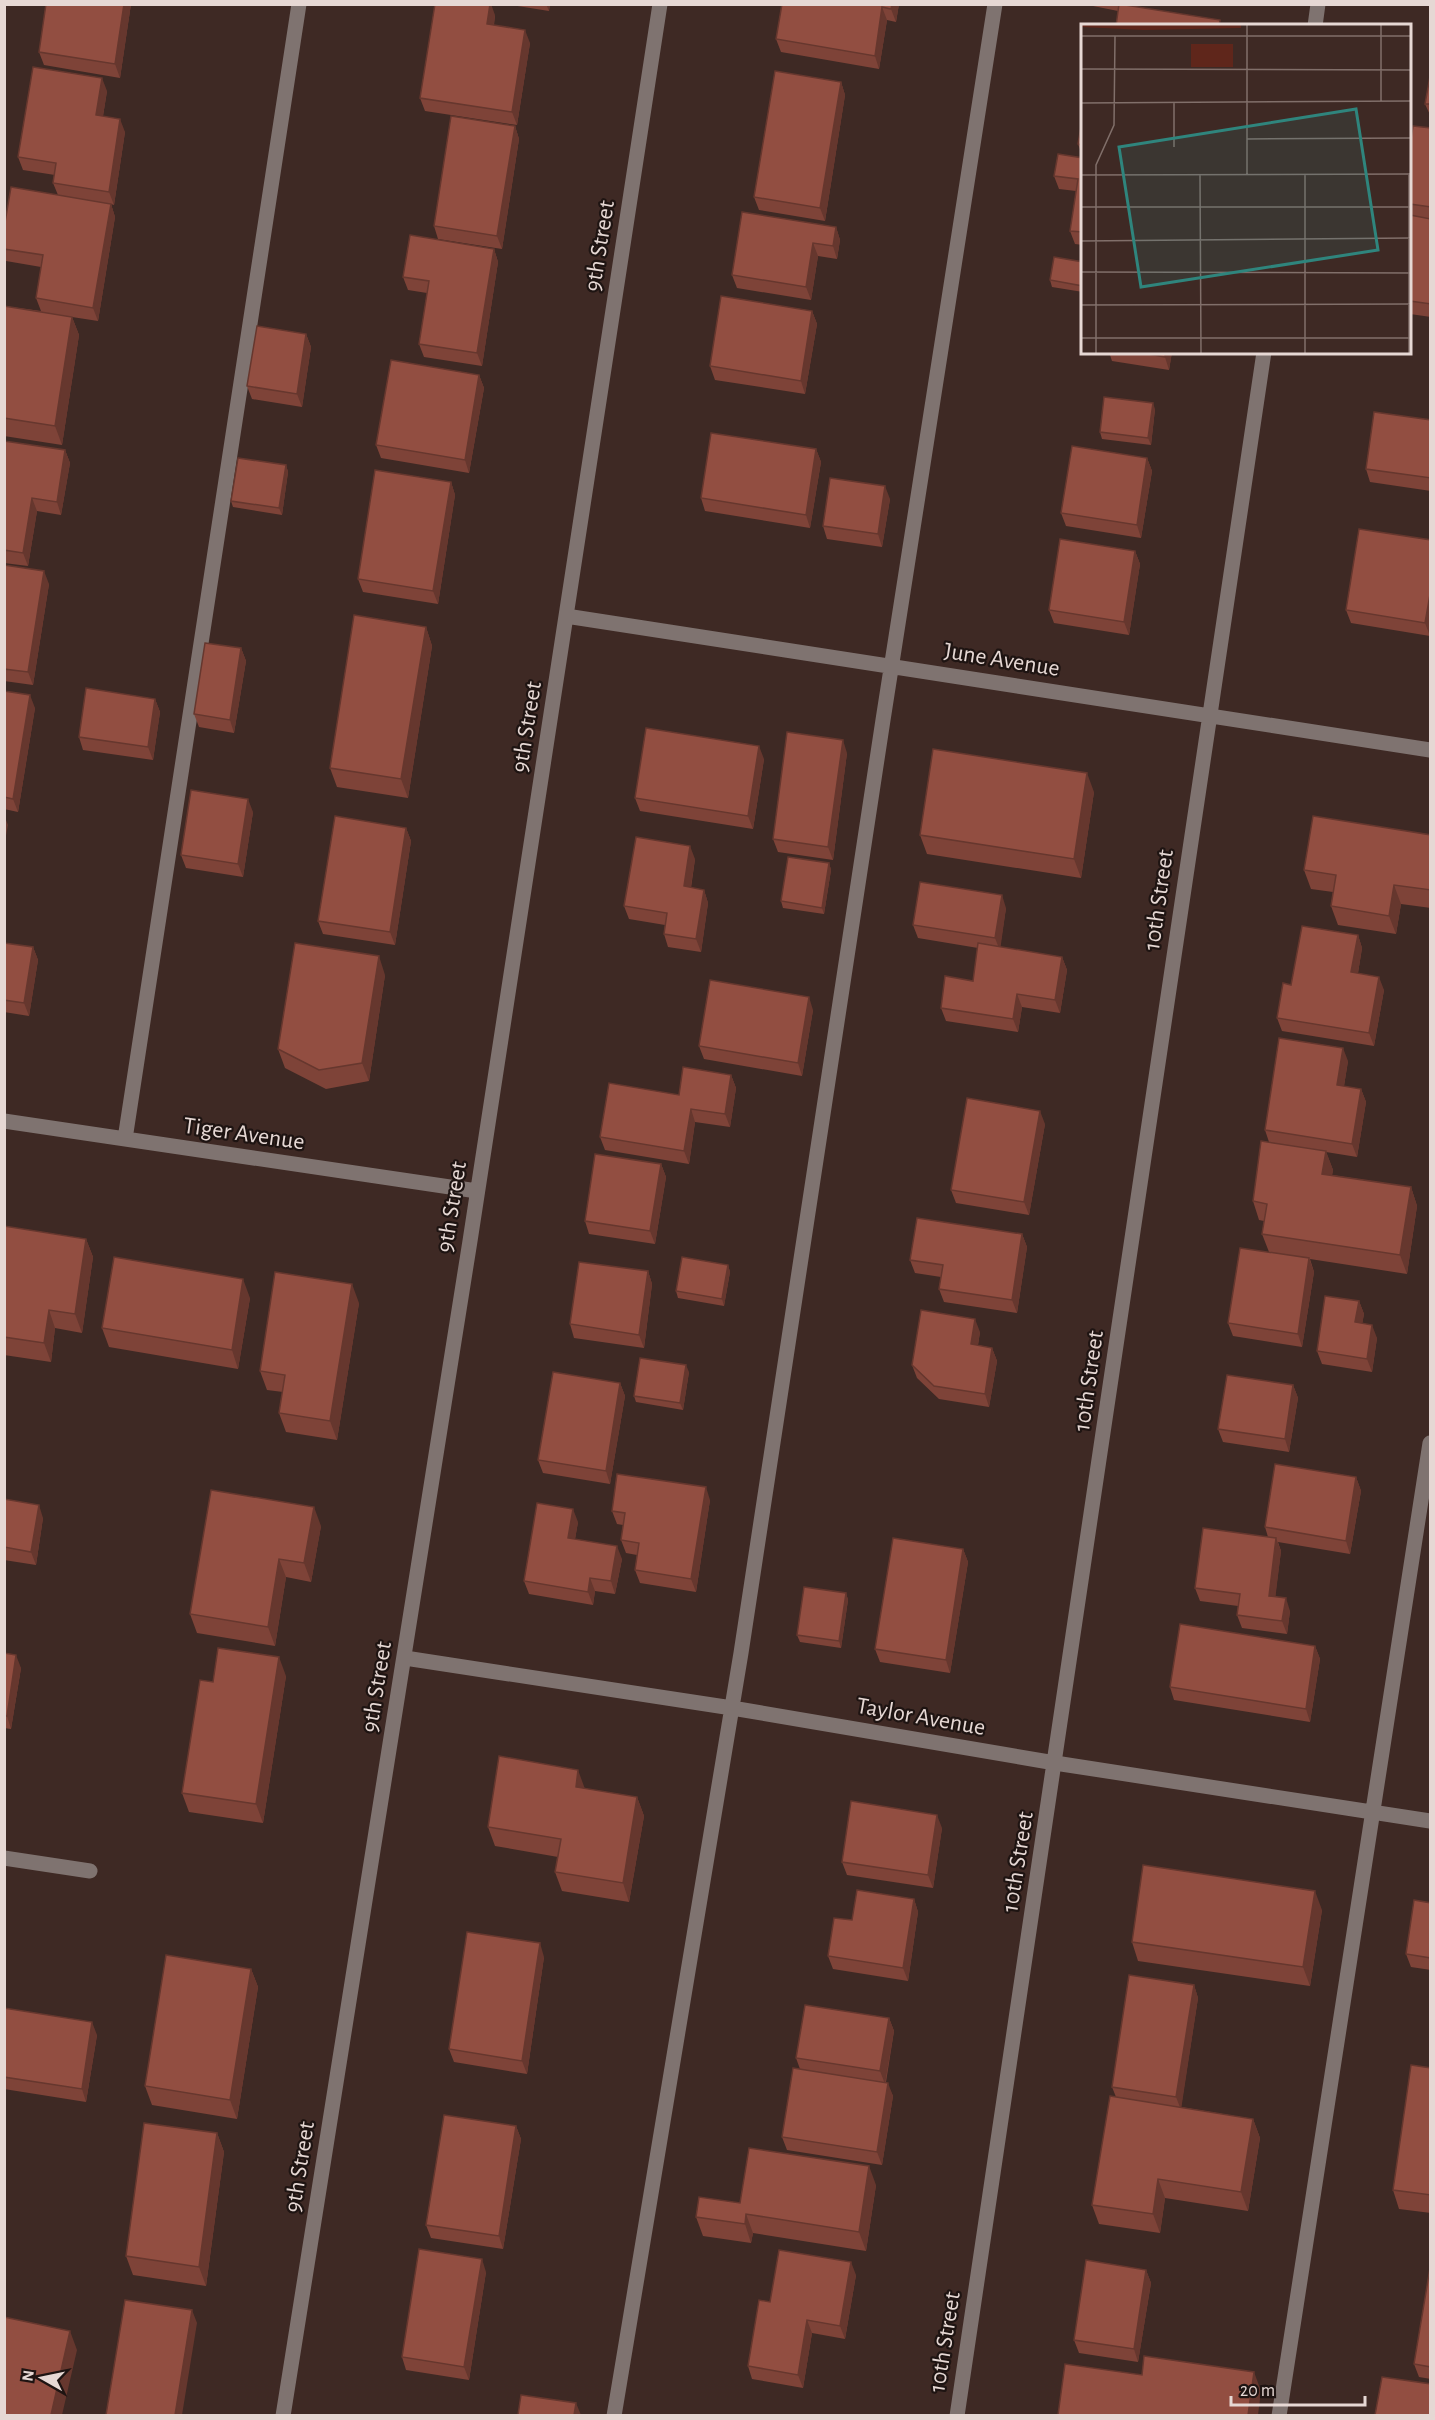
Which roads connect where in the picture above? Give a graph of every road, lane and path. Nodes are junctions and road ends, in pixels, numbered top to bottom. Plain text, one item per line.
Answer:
1 (299, 4) edge
2 (660, 4) edge
3 (995, 4) edge
4 (1318, 4) edge
5 (1315, 24) edge
6 (1264, 354) edge
7 (566, 616) junction
8 (891, 666) junction
9 (1208, 715) junction
10 (1431, 750) edge
11 (4, 1120) edge
12 (125, 1139) junction
13 (477, 1191) junction
14 (1431, 1443) edge
15 (405, 1658) junction
16 (732, 1708) junction
17 (1055, 1763) junction
18 (1372, 1812) junction
19 (1431, 1821) edge
20 (4, 1858) edge
21 (90, 1871) dead end
22 (284, 2415) edge
23 (614, 2415) edge
24 (957, 2415) edge
25 (1279, 2415) edge

1 - 12 street
2 - 7 street, 9th Street
3 - 8 street
4 - 5 street
6 - 9 street, 10th Street
7 - 8 street, June Avenue
7 - 13 street, 9th Street
8 - 9 street, June Avenue
8 - 16 street
9 - 10 street, June Avenue
9 - 17 street, 10th Street
11 - 12 street, Tiger Avenue
12 - 13 street, Tiger Avenue
13 - 15 street, 9th Street
14 - 18 street
15 - 16 street, Taylor Avenue
15 - 22 street, 9th Street
16 - 17 street, Taylor Avenue
16 - 23 street
17 - 18 street, Taylor Avenue
17 - 24 street, 10th Street
18 - 19 street, Taylor Avenue
18 - 25 street
20 - 21 street

